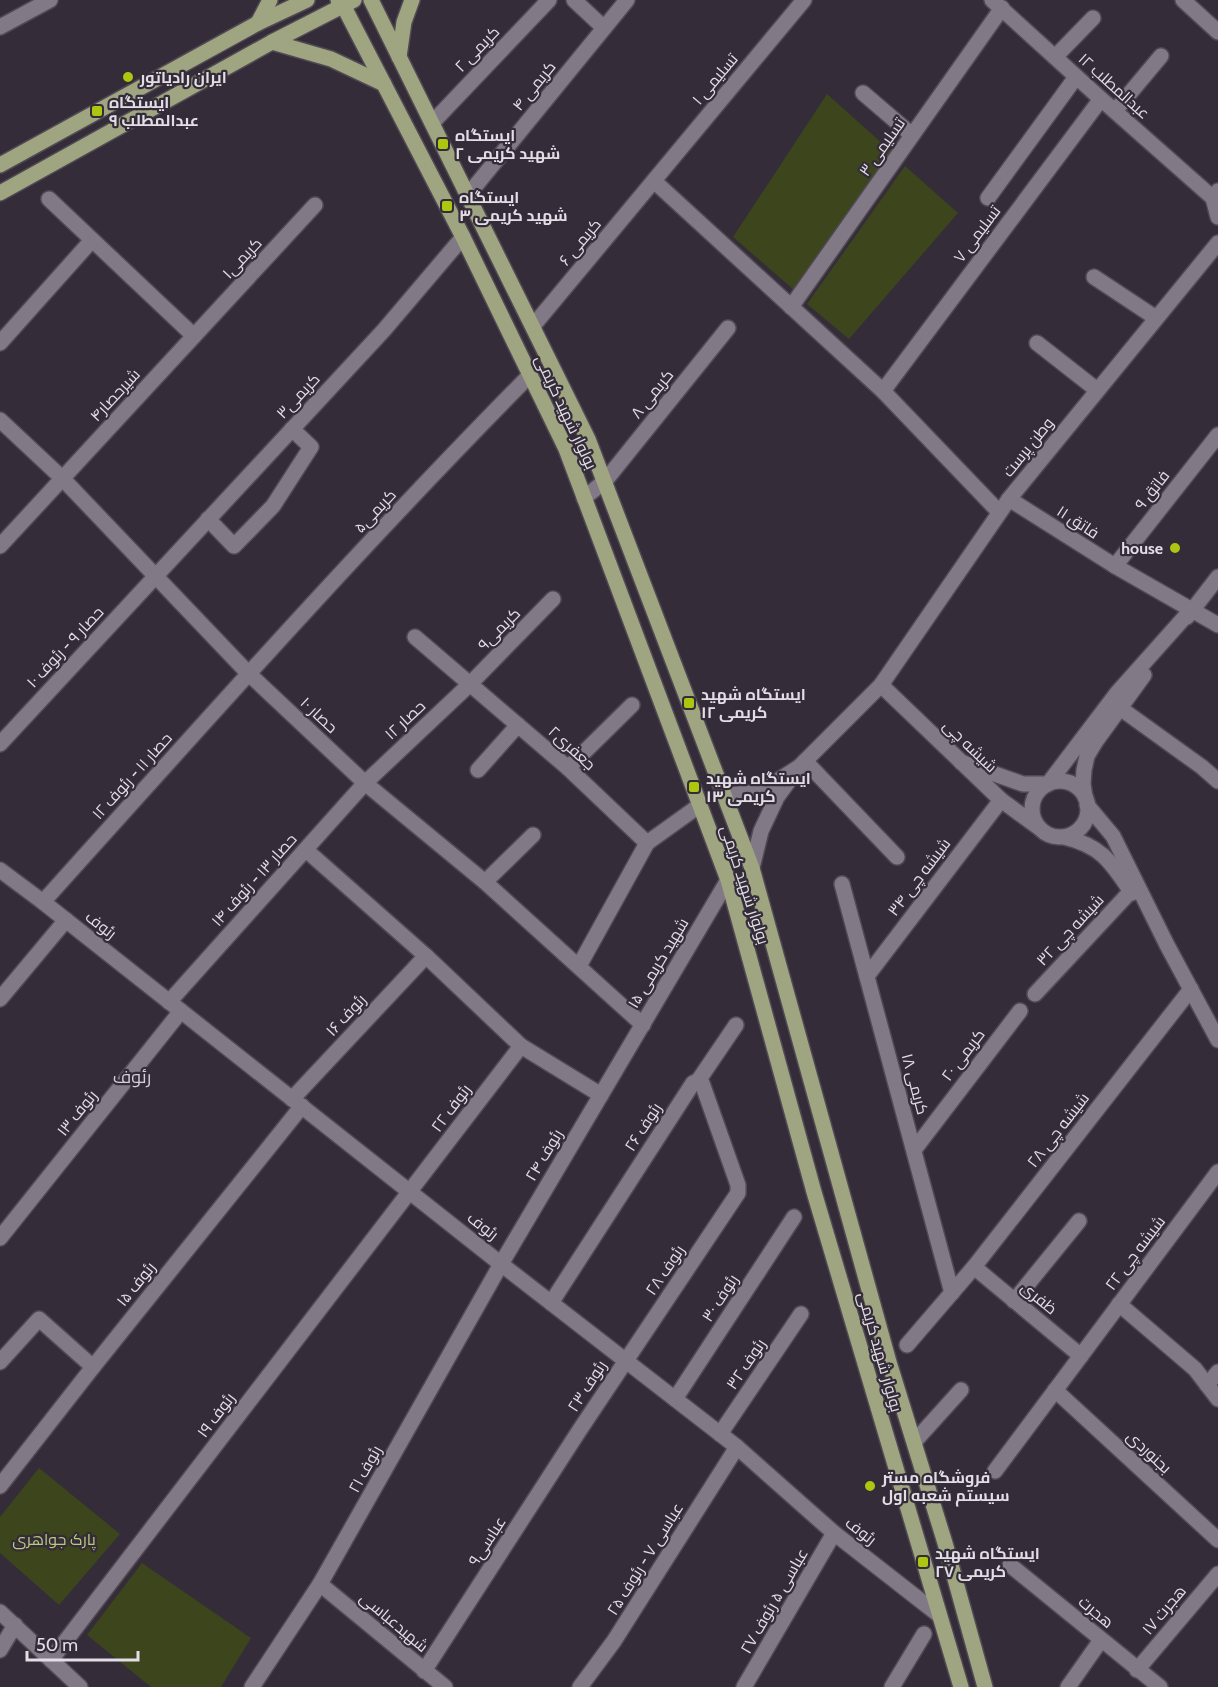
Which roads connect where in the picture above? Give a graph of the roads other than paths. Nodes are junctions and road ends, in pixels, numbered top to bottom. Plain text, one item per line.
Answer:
1 (50, 0) edge
2 (270, 0) edge
3 (307, 0) edge
4 (371, 0) edge
5 (412, 0) edge
6 (549, 0) edge
7 (574, 0) edge
8 (627, 0) edge
9 (804, 0) edge
10 (1182, 0) edge
11 (345, 2) edge
12 (997, 4) edge
13 (1093, 18) dead end
14 (258, 23) junction
15 (0, 27) edge
16 (604, 28) junction
17 (1218, 32) edge
18 (272, 42) junction
19 (1161, 56) dead end
20 (399, 57) junction
21 (1055, 57) junction
22 (1076, 76) junction
23 (384, 84) junction
24 (863, 93) dead end
25 (1101, 99) junction
26 (1115, 111) junction
27 (432, 123) junction
28 (912, 135) junction
29 (0, 165) edge
30 (654, 181) junction
31 (0, 193) edge
32 (468, 195) junction
33 (1216, 195) edge
34 (988, 198) dead end
35 (49, 199) dead end
36 (315, 205) dead end
37 (1218, 217) edge
38 (463, 237) junction
39 (92, 240) junction
40 (1218, 243) edge
41 (1094, 277) dead end
42 (791, 307) junction
43 (1156, 318) junction
44 (533, 326) junction
45 (728, 328) dead end
46 (194, 336) junction
47 (0, 343) edge
48 (1037, 343) dead end
49 (530, 375) junction
50 (1097, 390) junction
51 (883, 392) junction
52 (0, 420) edge
53 (292, 429) junction
54 (1218, 435) edge
55 (62, 478) junction
56 (605, 482) junction
57 (584, 498) junction
58 (1009, 499) junction
59 (999, 512) junction
60 (208, 519) junction
61 (0, 546) edge
62 (1115, 566) junction
63 (156, 575) junction
64 (1218, 577) edge
65 (553, 599) dead end
66 (1192, 609) junction
67 (1218, 625) edge
68 (416, 637) dead end
69 (248, 673) junction
70 (470, 684) junction
71 (881, 685) junction
72 (632, 705) dead end
73 (1120, 708) junction
74 (518, 725) junction
75 (0, 744) edge
76 (961, 762) junction
77 (802, 764) junction
78 (568, 768) junction
79 (478, 770) dead end
80 (1218, 781) edge
81 (365, 783) junction
82 (1048, 784) junction
83 (725, 795) junction
84 (1001, 800) junction
85 (1086, 801) junction
86 (700, 805) junction
87 (1038, 827) junction
88 (533, 835) dead end
89 (1064, 837) junction
90 (647, 843) junction
91 (306, 850) junction
92 (897, 857) dead end
93 (752, 868) junction
94 (0, 870) edge
95 (728, 880) junction
96 (485, 882) junction
97 (842, 884) dead end
98 (1131, 891) junction
99 (43, 902) junction
100 (66, 920) junction
101 (1167, 945) junction
102 (426, 956) junction
103 (579, 966) junction
104 (867, 976) junction
105 (1191, 989) junction
106 (1035, 994) dead end
107 (0, 999) edge
108 (175, 1006) junction
109 (1020, 1011) dead end
110 (643, 1024) junction
111 (736, 1025) dead end
112 (1218, 1040) edge
113 (521, 1046) junction
114 (618, 1065) joint
115 (698, 1081) junction
116 (601, 1095) junction
117 (297, 1102) junction
118 (914, 1150) junction
119 (1218, 1172) edge
120 (410, 1191) junction
121 (795, 1217) dead end
122 (1078, 1221) dead end
123 (0, 1238) edge
124 (501, 1264) junction
125 (974, 1267) junction
126 (952, 1293) junction
127 (1014, 1301) junction
128 (551, 1302) junction
129 (1119, 1304) junction
130 (801, 1314) dead end
131 (907, 1345) dead end
132 (1081, 1356) junction
133 (626, 1360) junction
134 (0, 1362) edge
135 (93, 1367) junction
136 (1218, 1372) edge
137 (1207, 1385) junction
138 (961, 1390) dead end
139 (1055, 1390) junction
140 (675, 1399) junction
141 (1218, 1400) edge
142 (579, 1431) joint
143 (720, 1434) junction
144 (915, 1441) junction
145 (737, 1447) junction
146 (994, 1471) dead end
147 (0, 1486) edge
148 (834, 1533) junction
149 (1218, 1540) edge
150 (1010, 1565) dead end
151 (1218, 1574) edge
152 (320, 1584) junction
153 (0, 1612) edge
154 (939, 1615) junction
155 (15, 1625) junction
156 (924, 1634) dead end
157 (1101, 1640) junction
158 (0, 1650) edge
159 (51, 1660) junction
160 (1137, 1670) junction
161 (434, 1681) edge
162 (80, 1687) edge
163 (252, 1687) edge
164 (580, 1687) edge
165 (744, 1687) edge
166 (892, 1687) edge
167 (960, 1687) edge
168 (985, 1687) edge
169 (1068, 1687) edge
170 (1160, 1687) edge

1 - 15 street
2 - 14 main road
3 - 14 main road
4 - 20 main road, بولوار شهید کریمی
5 - 20 main road
6 - 27 street, کریمی ۲
7 - 16 street
8 - 16 street, کریمی ۴
9 - 30 street, تسلیمی ۱
10 - 17 street
11 - 18 main road
11 - 23 main road, بولوار شهید کریمی
12 - 21 street, عبدالمطلب ۱۲
12 - 28 street, تسلیمی ۳
13 - 21 street
14 - 29 main road
16 - 32 street, کریمی ۴
18 - 23 main road
18 - 31 main road
19 - 26 street
20 - 27 main road, بولوار شهید کریمی
21 - 22 street, عبدالمطلب ۱۲
22 - 25 street, عبدالمطلب ۱۲
22 - 34 street
23 - 38 main road, بولوار شهید کریمی
24 - 28 street
25 - 26 street, عبدالمطلب ۱۲
25 - 51 street, تسلیمی ۷
26 - 33 street, عبدالمطلب ۱۲
27 - 32 main road, بولوار شهید کریمی
28 - 42 street, تسلیمی ۳
30 - 42 street
30 - 44 street, کریمی ۶
32 - 44 main road, بولوار شهید کریمی
33 - 37 street
35 - 39 street
36 - 46 street, کریمی۱
38 - 49 main road, بولوار شهید کریمی
38 - 53 street, کریمی۳
39 - 46 street
39 - 47 street
40 - 43 street, وطن پرست
41 - 43 street
42 - 51 street
43 - 50 street, وطن پرست
44 - 56 main road, بولوار شهید کریمی
45 - 56 street, کریمی ۸
46 - 55 street, شیرحصار۴
48 - 50 street
49 - 57 main road, بولوار شهید کریمی
49 - 69 street, کریمی۵
50 - 58 street, وطن پرست
51 - 59 street
52 - 55 street, حصار ۱۰
53 - 60 street, کریمی۳
53 - 60 street
54 - 62 street, فاتق ۹
55 - 61 street, شیرحصار۴
55 - 63 street, حصار ۱۰
56 - 57 street, کریمی ۸
56 - 83 main road, بولوار شهید کریمی
57 - 86 main road, بولوار شهید کریمی
58 - 59 street, وطن پرست
58 - 62 street, فاتق ۱۱
59 - 71 street, وطن پرست
60 - 63 street, کریمی۳
62 - 66 street, فاتق ۱۱
63 - 69 street, حصار ۱۰
63 - 75 street, حصار ۹ - رئوف ۱۰
64 - 66 street
65 - 70 street, کریمی۹
66 - 67 street, فاتق ۱۱
66 - 73 street
66 - 82 street
68 - 70 street, جعفری۲
69 - 81 street, حصار ۱۰
69 - 99 street, حصار ۱۱ - رئوف ۱۲
70 - 74 street, جعفری۲
70 - 81 street, حصار ۱۲
71 - 76 street, شیشه چی
71 - 77 street, وطن پرست
72 - 78 street
73 - 80 street
73 - 85 street
74 - 78 street, جعفری۲
74 - 79 street
76 - 82 street
76 - 84 street, شیشه چی
77 - 83 street
77 - 92 street
77 - 93 street
78 - 90 street, جعفری۲
81 - 91 street, حصار ۱۳ - رئوف ۱۴
81 - 96 street, حصار ۱۰
82 - 85 street
82 - 87 street
83 - 93 main road, بولوار شهید کریمی
84 - 87 street, شیشه چی
84 - 104 street, شیشه چی ۳۴
85 - 89 street
85 - 101 street
86 - 90 street
86 - 95 main road, بولوار شهید کریمی
87 - 89 street
88 - 96 street
89 - 98 street
90 - 103 street
91 - 102 street
91 - 108 street, حصار ۱۳ - رئوف ۱۴
93 - 144 main road, بولوار شهید کریمی
94 - 99 street, رئوف
95 - 110 street, شهید کریمی ۱۵
95 - 154 main road, بولوار شهید کریمی
96 - 103 street, حصار ۱۰
97 - 104 street, کریمی ۱۸
98 - 101 street
98 - 106 street, شیشه چی ۳۲
99 - 100 street, رئوف
100 - 107 street
100 - 108 street, رئوف
101 - 105 street
102 - 113 street
102 - 117 street, رئوف ۱۶
103 - 110 street, حصار ۱۰
104 - 118 street, کریمی ۱۸
105 - 112 street
105 - 125 street, شیشه چی ۲۸
108 - 117 street, رئوف
108 - 123 street, رئوف ۱۳
109 - 118 street, کریمی ۲۰
110 - 114 street, شهید کریمی ۱۵
111 - 115 street, رئوف ۲۶
113 - 116 street
113 - 120 street, رئوف ۲۲
114 - 116 street, رئوف ۲۴
115 - 128 street, رئوف ۲۶
115 - 133 street, رئوف ۲۸
116 - 124 street, رئوف ۲۴
117 - 120 street, رئوف
117 - 135 street, رئوف ۱۵
118 - 126 street, کریمی ۱۸
119 - 129 street, شیشه چی ۲۲
120 - 124 street, رئوف
120 - 159 street, رئوف ۱۹
121 - 140 street, رئوف ۳۰
122 - 127 street
124 - 128 street, رئوف
124 - 152 street, رئوف ۲۱
125 - 126 street, شیشه چی ۲۸
125 - 127 street, ظفری
126 - 131 street, شیشه چی ۲۸
127 - 132 street, ظفری
128 - 133 street, رئوف
129 - 132 street, شیشه چی ۲۲
129 - 137 street
130 - 143 street, رئوف ۳۲
132 - 139 street, شیشه چی ۲۲
133 - 140 street, رئوف
133 - 142 street, رئوف ۲۳
134 - 135 street
135 - 147 street, رئوف ۱۵
136 - 137 street
137 - 141 street
138 - 144 street
139 - 146 street, شیشه چی ۲۲
139 - 149 street, بجنوردی
140 - 143 street, رئوف
142 - 161 street, عباسی۹
143 - 145 street, رئوف
144 - 168 main road, بولوار شهید کریمی
145 - 148 street, رئوف
145 - 164 street, عباسی ۷ - رئوف ۲۵
148 - 154 street, رئوف
148 - 165 street, عباسی ۵ رئوف ۲۷
150 - 157 street, هجرت
151 - 160 street, هجرت ۱۷
152 - 161 street, شهیدعباسی
152 - 163 street, رئوف ۲۱
153 - 155 street
154 - 167 main road, بولوار شهید کریمی
155 - 158 street
155 - 159 street
156 - 166 street
157 - 160 street, هجرت
157 - 169 street
159 - 162 street
160 - 170 street, هجرت

